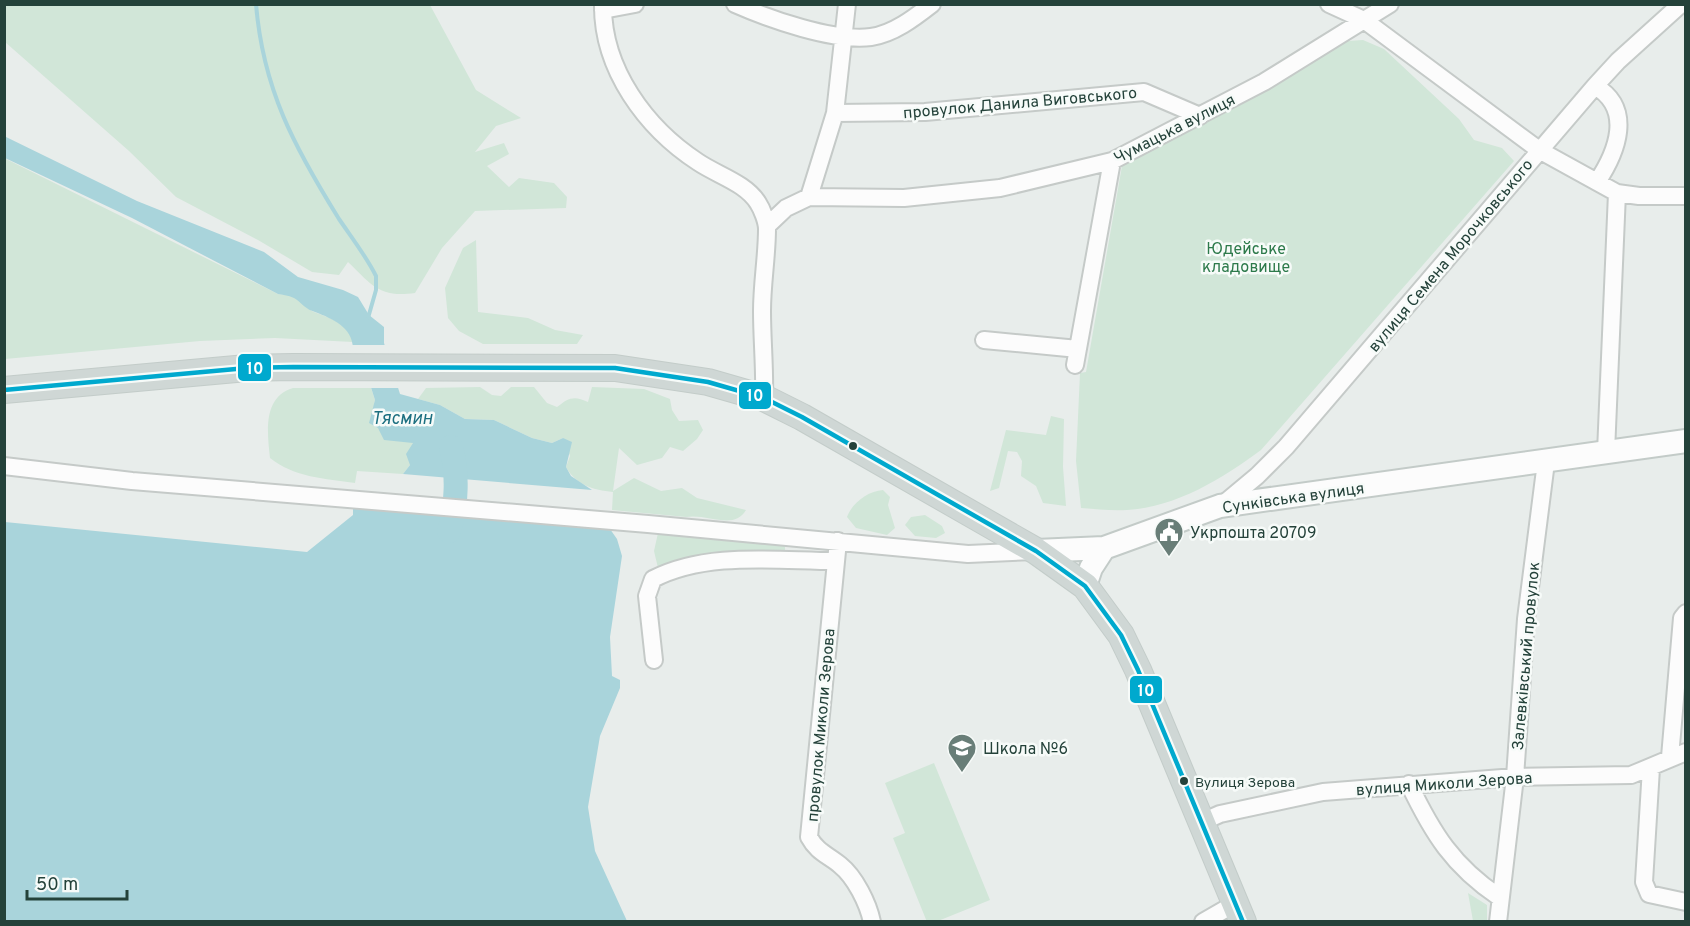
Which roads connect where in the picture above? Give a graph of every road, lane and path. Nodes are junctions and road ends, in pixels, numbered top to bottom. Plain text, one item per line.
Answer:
1 (635, 4) edge
2 (735, 4) edge
3 (847, 4) edge
4 (932, 4) edge
5 (1329, 4) edge
6 (1390, 4) edge
7 (1681, 4) edge
8 (603, 7) edge
9 (1364, 20) junction
10 (845, 36) junction
11 (1595, 86) junction
12 (835, 113) junction
13 (1200, 116) junction
14 (1539, 150) junction
15 (1112, 160) junction
16 (1597, 182) junction
17 (1617, 193) junction
18 (1686, 196) edge
19 (809, 197) junction
20 (759, 203) junction
21 (786, 208) junction
22 (767, 226) junction
23 (984, 340) dead end
24 (4, 390) edge
25 (764, 398) junction
26 (1686, 441) edge
27 (1606, 452) junction
28 (1546, 462) junction
29 (4, 466) edge
30 (1220, 506) junction
31 (838, 541) junction
32 (1104, 548) junction
33 (1036, 551) junction
34 (836, 561) junction
35 (1085, 586) junction
36 (1686, 613) edge
37 (654, 660) dead end
38 (1678, 755) edge
39 (1651, 768) junction
40 (1515, 777) junction
41 (1409, 784) junction
42 (1202, 822) junction
43 (1499, 897) junction
44 (1686, 902) edge
45 (1240, 912) edge
46 (872, 921) edge
47 (1203, 921) edge
48 (1498, 921) edge

1 - 8 street
2 - 10 street
3 - 10 street
4 - 10 street
5 - 9 street
6 - 9 street, Чумацька вулиця
7 - 11 street, вулиця Семена Морочковського
8 - 20 street
9 - 13 street, Чумацька вулиця
9 - 14 street
10 - 12 street
11 - 14 street, вулиця Семена Морочковського
11 - 16 street
12 - 13 street, провулок Данила Виговського
12 - 19 street
13 - 15 street, Чумацька вулиця
14 - 16 street
14 - 30 street, вулиця Семена Морочковського
15 - 19 street, Чумацька вулиця
15 - 23 street
16 - 17 street
17 - 18 street
17 - 27 street
19 - 21 street, Чумацька вулиця
20 - 21 street
20 - 22 street
21 - 22 street, Чумацька вулиця
22 - 25 street
24 - 25 main road
25 - 33 main road
26 - 27 street, Сунківська вулиця
27 - 28 street, Сунківська вулиця
28 - 30 street, Сунківська вулиця
28 - 40 street, Залевківський провулок
29 - 31 street, Сунківська вулиця
30 - 32 street, Сунківська вулиця
31 - 33 street, Сунківська вулиця
31 - 34 street, провулок Миколи Зерова
32 - 33 street, Сунківська вулиця
32 - 35 street
33 - 35 main road
34 - 37 street
34 - 46 street, провулок Миколи Зерова
35 - 42 main road
36 - 38 street
38 - 39 street, вулиця Миколи Зерова
39 - 40 street, вулиця Миколи Зерова
39 - 44 street
40 - 41 street, вулиця Миколи Зерова
40 - 43 street, Залевківський провулок
41 - 42 street, вулиця Миколи Зерова
41 - 43 street
42 - 45 main road
43 - 48 street, Залевківський провулок
45 - 47 street

